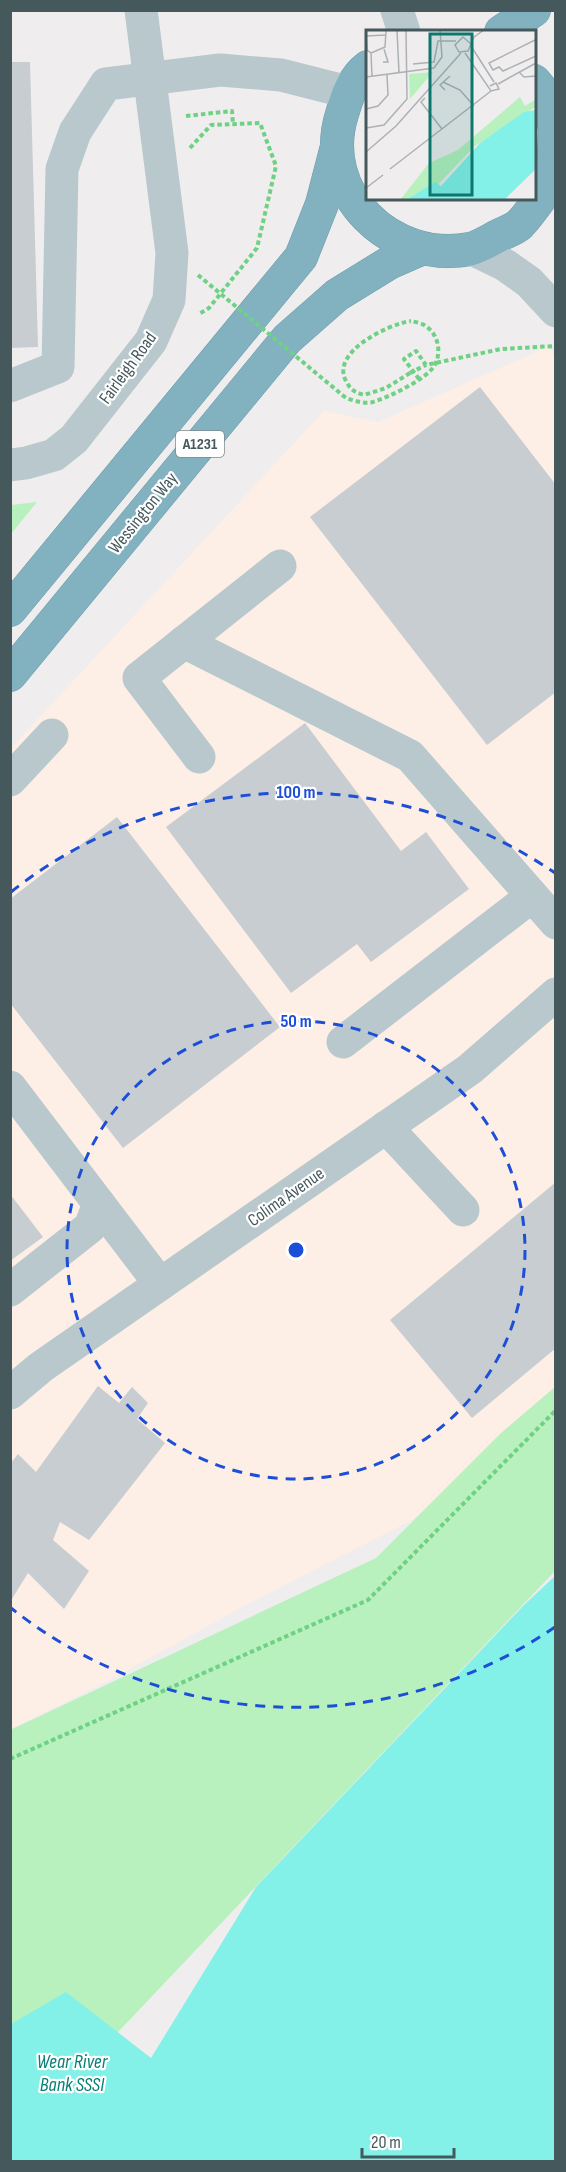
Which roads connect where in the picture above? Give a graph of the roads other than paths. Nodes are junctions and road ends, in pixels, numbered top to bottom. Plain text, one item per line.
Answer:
1 (141, 10) edge
2 (398, 10) edge
3 (534, 10) edge
4 (404, 30) edge
5 (504, 30) edge
6 (366, 68) edge
7 (150, 78) junction
8 (536, 83) edge
9 (348, 93) junction
10 (555, 127) edge
11 (336, 150) junction
12 (555, 162) edge
13 (421, 249) junction
14 (472, 249) junction
15 (555, 311) edge
16 (10, 386) edge
17 (10, 465) edge
18 (279, 566) dead end
19 (10, 610) edge
20 (184, 642) junction
21 (10, 675) edge
22 (52, 735) dead end
23 (199, 758) dead end
24 (10, 780) edge
25 (532, 896) junction
26 (555, 923) edge
27 (555, 994) edge
28 (343, 1042) dead end
29 (10, 1087) edge
30 (386, 1127) junction
31 (99, 1204) junction
32 (463, 1210) dead end
33 (160, 1284) junction
34 (10, 1290) edge
35 (10, 1393) edge

1 - 7 street, Fairleigh Road
2 - 4 street
3 - 5 highway
6 - 9 highway, Wessington Way
7 - 9 street
7 - 16 street
7 - 17 street, Fairleigh Road
8 - 10 highway, Wessington Way
9 - 11 highway, Wessington Way
10 - 12 highway, Wessington Way
11 - 13 highway, Wessington Way
11 - 19 highway, Wessington Way / A1231
12 - 14 highway, Wessington Way
13 - 14 highway, Wessington Way
13 - 21 highway, Wessington Way / A1231
14 - 15 street
18 - 20 street
20 - 23 street
20 - 25 street
22 - 24 street
25 - 26 street
25 - 28 street
27 - 30 street, Colima Avenue
29 - 31 street
30 - 32 street
30 - 33 street, Colima Avenue
31 - 33 street
31 - 34 street
33 - 35 street, Colima Avenue

